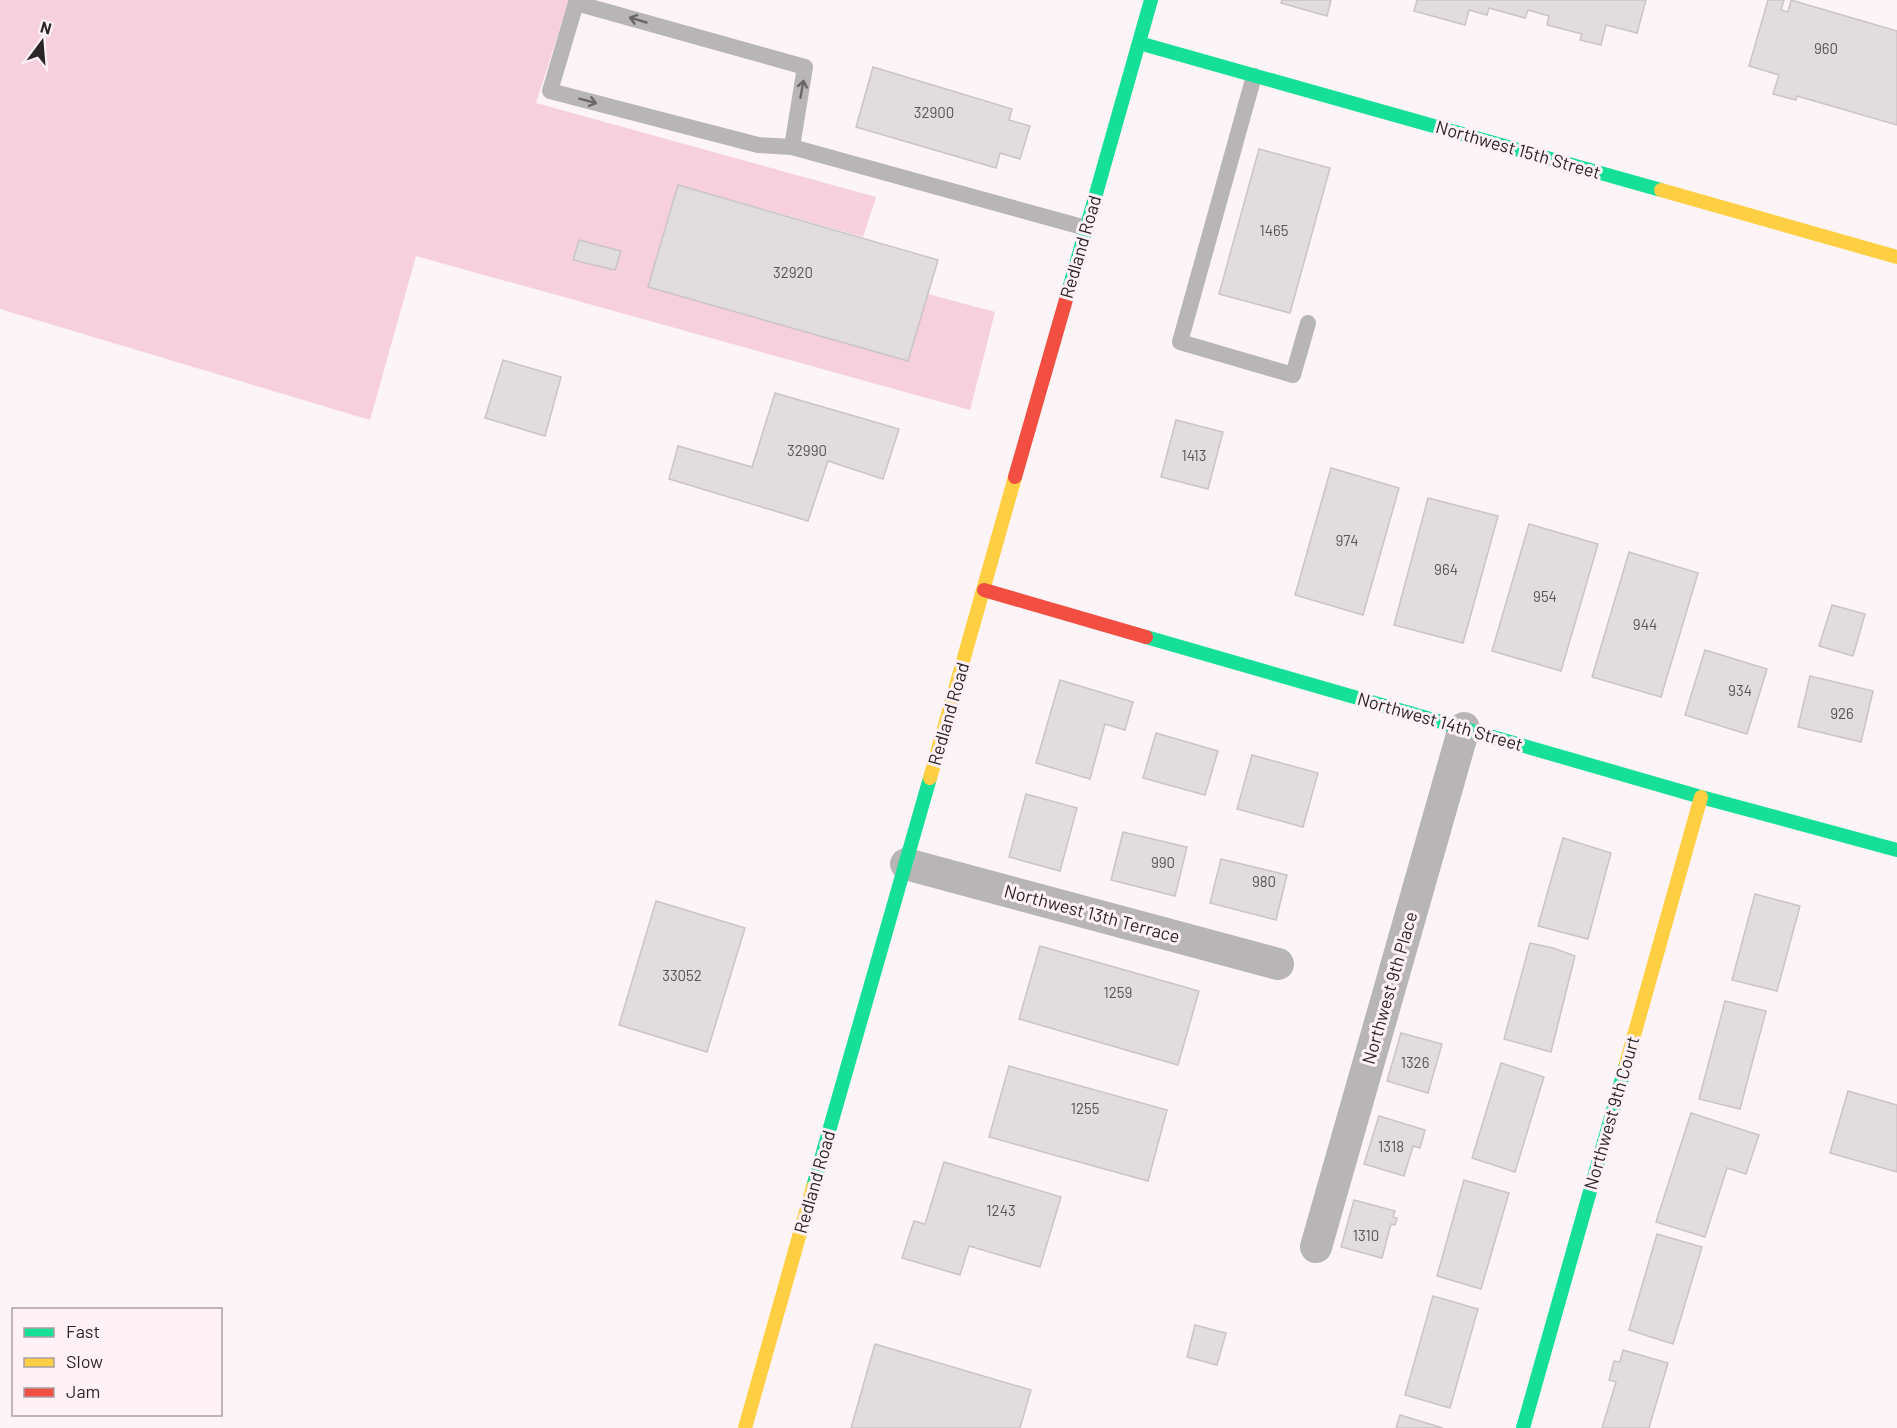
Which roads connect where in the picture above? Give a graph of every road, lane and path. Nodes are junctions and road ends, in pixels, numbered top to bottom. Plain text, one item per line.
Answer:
1 (1151, 0) edge
2 (1139, 43) junction
3 (1254, 76) junction
4 (792, 147) junction
5 (1086, 228) junction
6 (1897, 257) edge
7 (1308, 323) dead end
8 (984, 590) junction
9 (1464, 728) junction
10 (1701, 797) junction
11 (1897, 850) edge
12 (906, 864) junction
13 (1278, 964) dead end
14 (1316, 1247) dead end
15 (745, 1428) edge
16 (1523, 1428) edge

1 - 2 street, Redland Road
2 - 3 street, Northwest 15th Street
2 - 5 street, Redland Road
3 - 6 street, Northwest 15th Street
3 - 7 lane
4 -> 4 lane
4 - 5 lane
5 - 8 street, Redland Road
8 - 9 street, Northwest 14th Street
8 - 12 street, Redland Road
9 - 10 street, Northwest 14th Street
9 - 14 street, Northwest 9th Place
10 - 11 street, Northwest 14th Street
10 - 16 street, Northwest 9th Court
12 - 13 street, Northwest 13th Terrace
12 - 15 street, Redland Road

